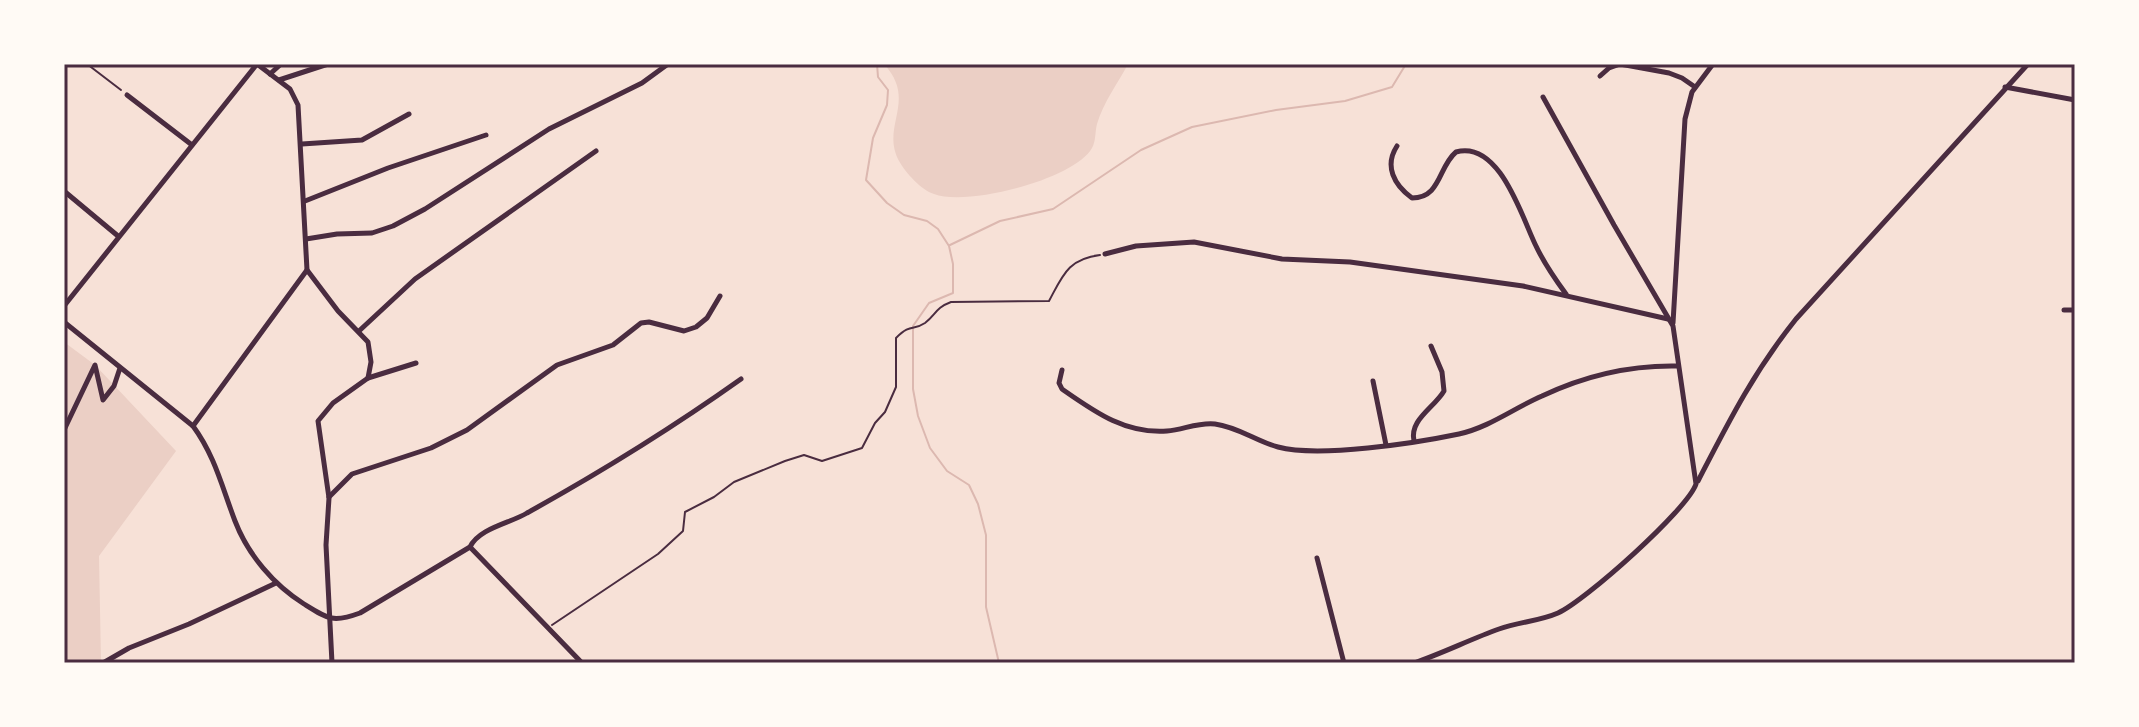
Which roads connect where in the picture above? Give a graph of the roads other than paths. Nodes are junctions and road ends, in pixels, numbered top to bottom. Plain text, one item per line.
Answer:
1 (257, 64) edge
2 (281, 64) edge
3 (328, 64) edge
4 (668, 64) edge
5 (1713, 64) edge
6 (2028, 64) edge
7 (270, 74) junction
8 (1600, 76) dead end
9 (279, 81) junction
10 (1695, 87) junction
11 (2005, 87) junction
12 (127, 95) road end
13 (1543, 97) dead end
14 (2075, 100) edge
15 (409, 114) dead end
16 (486, 135) dead end
17 (302, 144) junction
18 (192, 145) junction
19 (1397, 146) dead end
20 (596, 151) dead end
21 (64, 191) edge
22 (305, 201) junction
23 (118, 236) junction
24 (306, 239) junction
25 (1105, 254) road end
26 (307, 270) junction
27 (1566, 295) junction
28 (720, 296) dead end
29 (64, 306) edge
30 (2064, 310) dead end
31 (2075, 310) edge
32 (64, 322) edge
33 (1671, 323) junction
34 (359, 331) junction
35 (1431, 346) dead end
36 (416, 363) dead end
37 (1678, 366) junction
38 (120, 368) junction
39 (1062, 370) dead end
40 (368, 378) junction
41 (741, 379) dead end
42 (1373, 381) dead end
43 (193, 426) junction
44 (64, 430) edge
45 (1414, 441) junction
46 (1386, 445) junction
47 (1696, 484) junction
48 (329, 498) junction
49 (470, 547) junction
50 (1317, 558) dead end
51 (276, 583) junction
52 (330, 620) junction
53 (103, 663) edge
54 (332, 663) edge
55 (582, 663) edge
56 (1344, 663) edge
57 (1414, 663) edge

1 - 7 street
1 - 18 street
2 - 7 street
3 - 9 street
4 - 24 street
5 - 10 street
6 - 11 street
7 - 9 street
8 - 10 street
9 - 17 street
10 - 33 street
11 - 14 street
11 - 47 street
12 - 18 street
13 - 33 street
15 - 17 street
16 - 22 street
17 - 22 street
18 - 23 street
19 - 27 street
20 - 34 street
21 - 23 street
22 - 24 street
23 - 29 street
24 - 26 street
25 - 27 street
26 - 34 street
26 - 43 street
27 - 33 street
28 - 48 street
30 - 31 street
32 - 38 street
33 - 37 street
34 - 40 street
35 - 45 street
36 - 40 street
37 - 45 street
37 - 47 street
38 - 43 street
38 - 44 street
39 - 46 street
40 - 48 street
41 - 49 street
42 - 46 street
43 - 51 street
45 - 46 street
47 - 57 street
48 - 52 street
49 - 52 street
49 - 55 street
50 - 56 street
51 - 52 street
51 - 53 street
52 - 54 street

